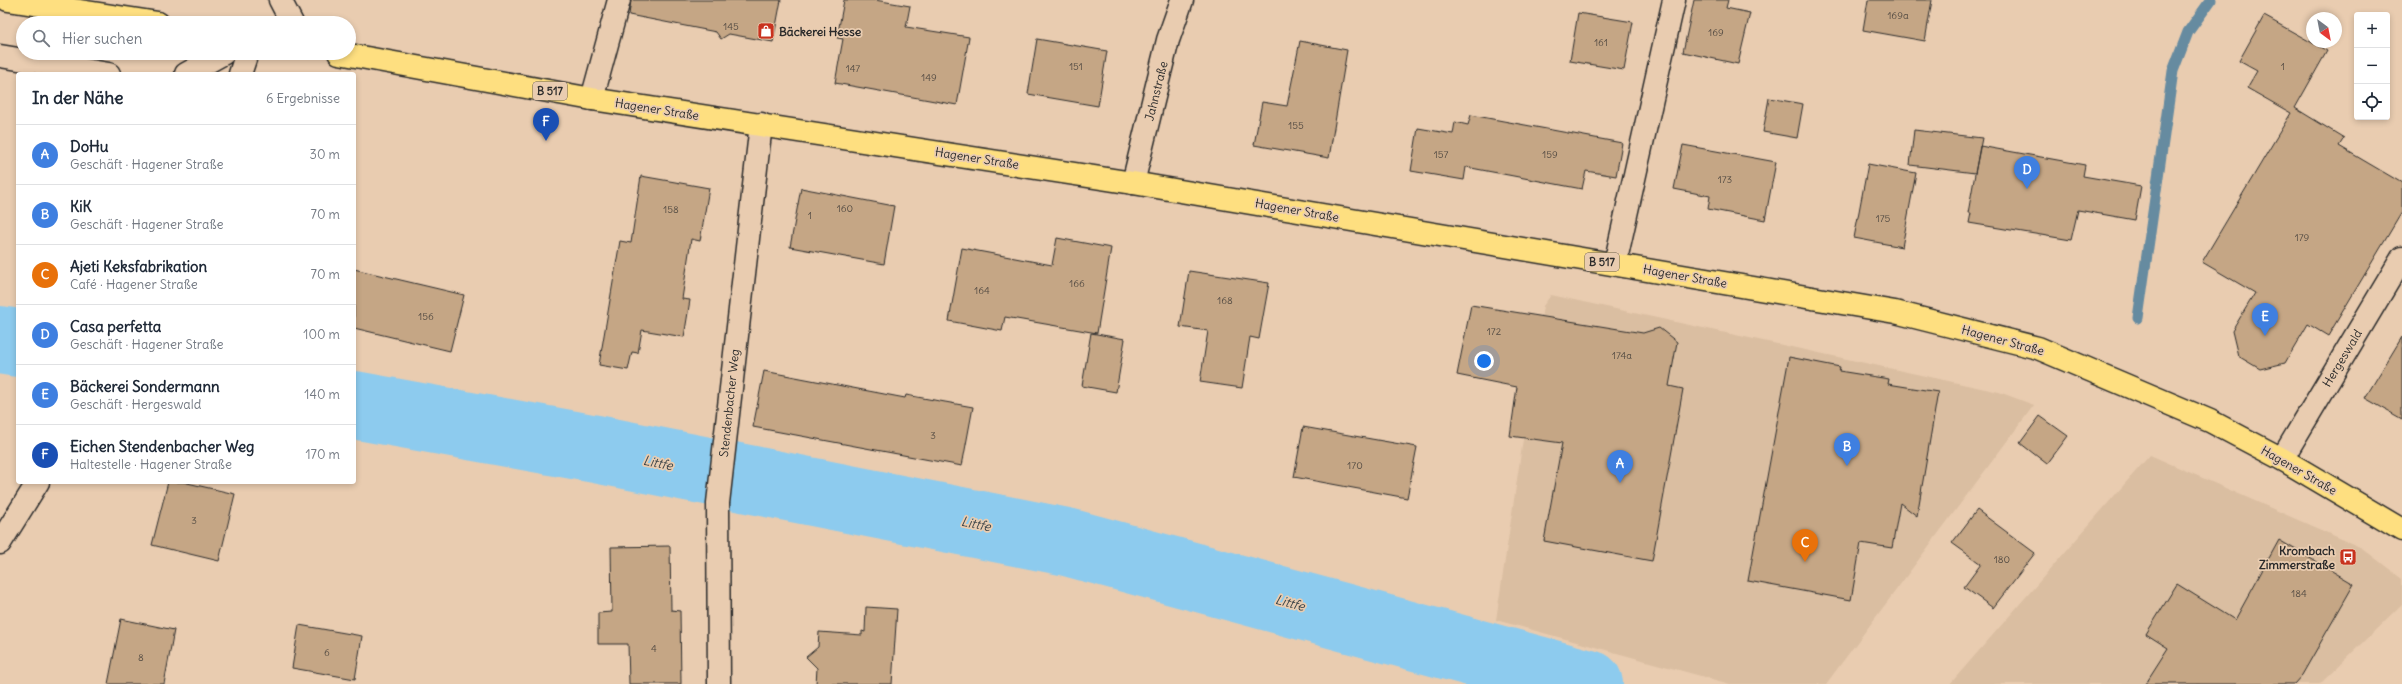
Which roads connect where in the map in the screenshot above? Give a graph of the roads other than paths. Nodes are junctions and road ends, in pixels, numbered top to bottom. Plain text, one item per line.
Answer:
1 (8, 0) edge
2 (280, 0) edge
3 (618, 0) edge
4 (1182, 0) edge
5 (1674, 0) edge
6 (112, 16) edge
7 (288, 16) edge
8 (0, 56) edge
9 (356, 56) edge
10 (16, 59) edge
11 (24, 60) edge
12 (211, 60) edge
13 (245, 60) edge
14 (97, 72) edge
15 (190, 72) edge
16 (241, 72) edge
17 (592, 99) junction
18 (761, 124) junction
19 (1133, 183) junction
20 (2402, 258) edge
21 (1615, 264) junction
22 (2282, 459) junction
23 (37, 484) edge
24 (2402, 530) edge
25 (0, 543) edge
26 (718, 684) edge

1 - 6 main road
2 - 7 street
3 - 17 street
4 - 19 street, Jahnstraße
5 - 21 street
8 - 10 street
9 - 17 main road, Hagener Straße / B 517
11 - 14 street
12 - 15 street
13 - 16 street
17 - 18 main road, Hagener Straße / B 517
18 - 19 main road, Hagener Straße / B 517
18 - 26 street, Stendenbacher Weg
19 - 21 main road, Hagener Straße / B 517
20 - 22 street, Hergeswald
21 - 22 main road, Hagener Straße / B 517
22 - 24 main road, Hagener Straße / B 517
23 - 25 street

